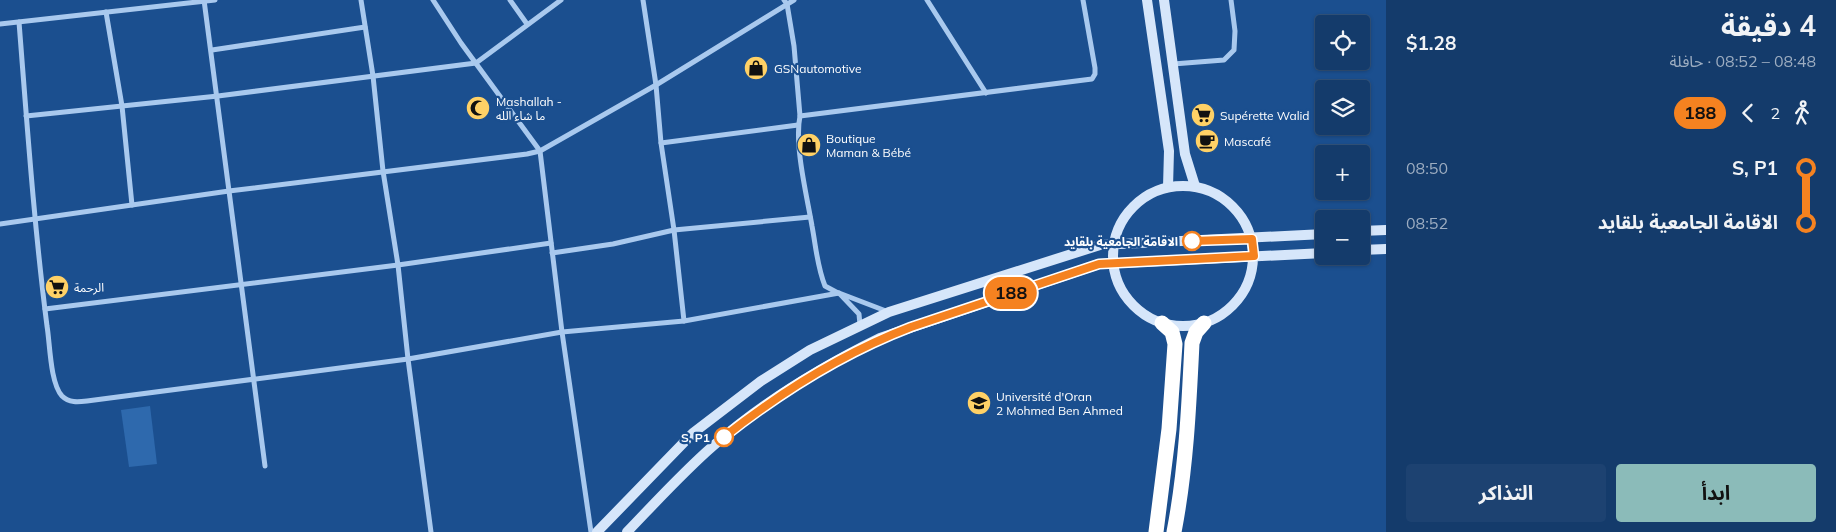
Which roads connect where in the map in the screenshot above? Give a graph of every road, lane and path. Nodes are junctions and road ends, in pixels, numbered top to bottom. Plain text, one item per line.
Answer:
1 (215, 0) edge
2 (361, 0) edge
3 (433, 0) edge
4 (510, 0) edge
5 (561, 0) edge
6 (642, 0) edge
7 (794, 0) edge
8 (927, 0) edge
9 (1083, 0) edge
10 (1148, 0) edge
11 (1164, 0) edge
12 (1231, 0) edge
13 (204, 1) edge
14 (786, 2) edge
15 (106, 12) junction
16 (19, 22) junction
17 (0, 24) edge
18 (528, 24) junction
19 (365, 28) junction
20 (212, 50) junction
21 (476, 63) junction
22 (1173, 64) junction
23 (373, 76) junction
24 (656, 85) junction
25 (986, 93) junction
26 (218, 96) junction
27 (122, 106) junction
28 (26, 116) junction
29 (800, 116) junction
30 (798, 125) junction
31 (661, 143) junction
32 (540, 151) junction
33 (382, 172) junction
34 (1195, 186) junction
35 (1168, 187) junction
36 (229, 191) junction
37 (132, 205) junction
38 (810, 217) junction
39 (34, 220) junction
40 (0, 224) edge
41 (674, 230) junction
42 (1386, 230) edge
43 (1370, 231) edge
44 (1315, 235) edge
45 (1252, 239) junction
46 (551, 243) junction
47 (1113, 244) junction
48 (1386, 249) edge
49 (1370, 250) edge
50 (552, 252) junction
51 (1315, 253) edge
52 (1254, 256) junction
53 (1112, 263) junction
54 (398, 265) junction
55 (241, 283) junction
56 (839, 293) junction
57 (45, 309) junction
58 (889, 312) junction
59 (684, 321) junction
60 (1162, 323) junction
61 (1204, 324) junction
62 (860, 325) junction
63 (562, 332) junction
64 (408, 359) junction
65 (254, 379) junction
66 (265, 466) dead end
67 (430, 532) edge
68 (591, 532) edge
69 (597, 532) edge
70 (626, 532) edge
71 (1156, 532) edge
72 (1174, 532) edge

1 - 13 street
2 - 19 street
3 - 21 street
4 - 18 street
5 - 18 street
6 - 24 street
7 - 14 street
8 - 25 street
9 - 25 street
10 - 35 main road
11 - 22 main road
12 - 22 street
13 - 15 street
13 - 20 street
14 - 24 street
14 - 29 street
15 - 16 street
15 - 27 street
16 - 17 street
16 - 28 street
18 - 21 street
19 - 20 street
19 - 23 street
20 - 26 street
21 - 23 street
21 - 32 street
22 - 34 main road
23 - 26 street
23 - 33 street
24 - 31 street
24 - 32 street
25 - 29 street
26 - 27 street
26 - 36 street
27 - 28 street
27 - 37 street
28 - 39 street
29 - 30 street
30 - 31 street
30 - 38 street
31 - 41 street
32 - 33 street
32 - 46 street
33 - 36 street
33 - 54 street
34 - 35 main road
34 - 45 main road
35 - 47 main road
36 - 37 street
36 - 55 street
37 - 39 street
38 - 41 street
38 - 56 street
39 - 40 street
39 - 57 street
41 - 50 street
41 - 59 street
42 - 43 main road
44 - 45 main road
45 - 47 main road
45 - 52 main road
46 - 50 street
46 - 54 street
47 - 53 main road
47 - 58 main road
48 - 49 main road
50 - 63 street
51 - 52 main road
52 - 53 main road
52 - 61 main road
53 - 60 main road
53 - 70 main road
54 - 55 street
54 - 64 street
55 - 57 street
55 - 65 street
56 - 58 street
56 - 59 street
56 - 62 street
57 - 65 street
58 - 62 main road
59 - 63 street
60 - 61 main road
60 - 71 highway
61 - 72 highway
62 - 69 main road
63 - 64 street
63 - 68 street
64 - 65 street
64 - 67 street
65 - 66 street

